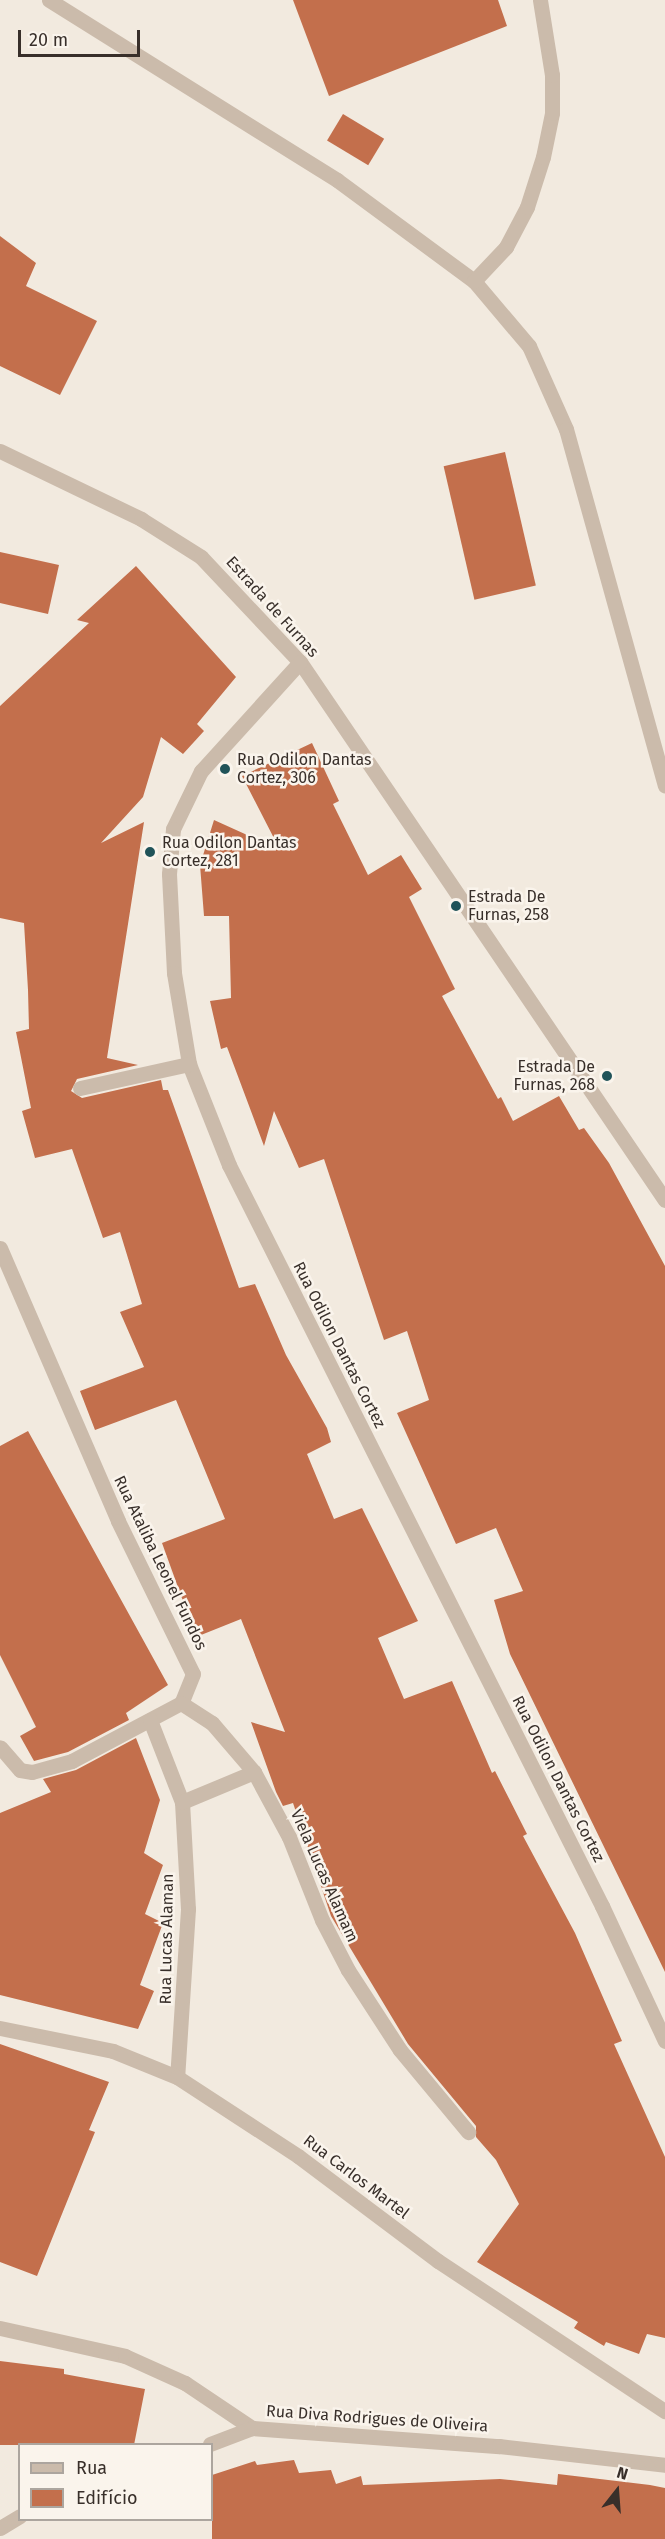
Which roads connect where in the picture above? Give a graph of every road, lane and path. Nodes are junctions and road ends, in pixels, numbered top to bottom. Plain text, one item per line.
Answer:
1 (49, 0) edge
2 (540, 0) edge
3 (474, 281) junction
4 (0, 451) edge
5 (300, 662) junction
6 (665, 785) edge
7 (189, 1064) junction
8 (80, 1088) dead end
9 (665, 1200) edge
10 (0, 1248) edge
11 (181, 1702) junction
12 (150, 1720) junction
13 (0, 1747) edge
14 (254, 1772) junction
15 (182, 1802) junction
16 (0, 2028) edge
17 (665, 2041) edge
18 (177, 2077) junction
19 (468, 2132) dead end
20 (0, 2328) edge
21 (665, 2410) edge
22 (252, 2428) junction
23 (213, 2444) edge
24 (665, 2465) edge
25 (18, 2517) edge
26 (0, 2528) edge

1 - 3 street
2 - 3 street
3 - 6 street
4 - 5 street, Estrada de Furnas
5 - 7 street, Rua Odilon Dantas Cortez
5 - 9 street, Estrada de Furnas
7 - 8 street
7 - 17 street, Rua Odilon Dantas Cortez
10 - 11 street, Rua Ataliba Leonel Fundos
11 - 12 street
11 - 14 street, Viela Lucas Alamam
12 - 13 street
12 - 15 street, Rua Lucas Alaman
14 - 15 street
14 - 19 street, Viela Lucas Alamam
15 - 18 street, Rua Lucas Alaman
16 - 18 street, Rua Carlos Martel
18 - 21 street, Rua Carlos Martel
20 - 22 street, Rua Diva Rodrigues de Oliveira
22 - 23 street
22 - 24 street, Rua Diva Rodrigues de Oliveira
25 - 26 street

